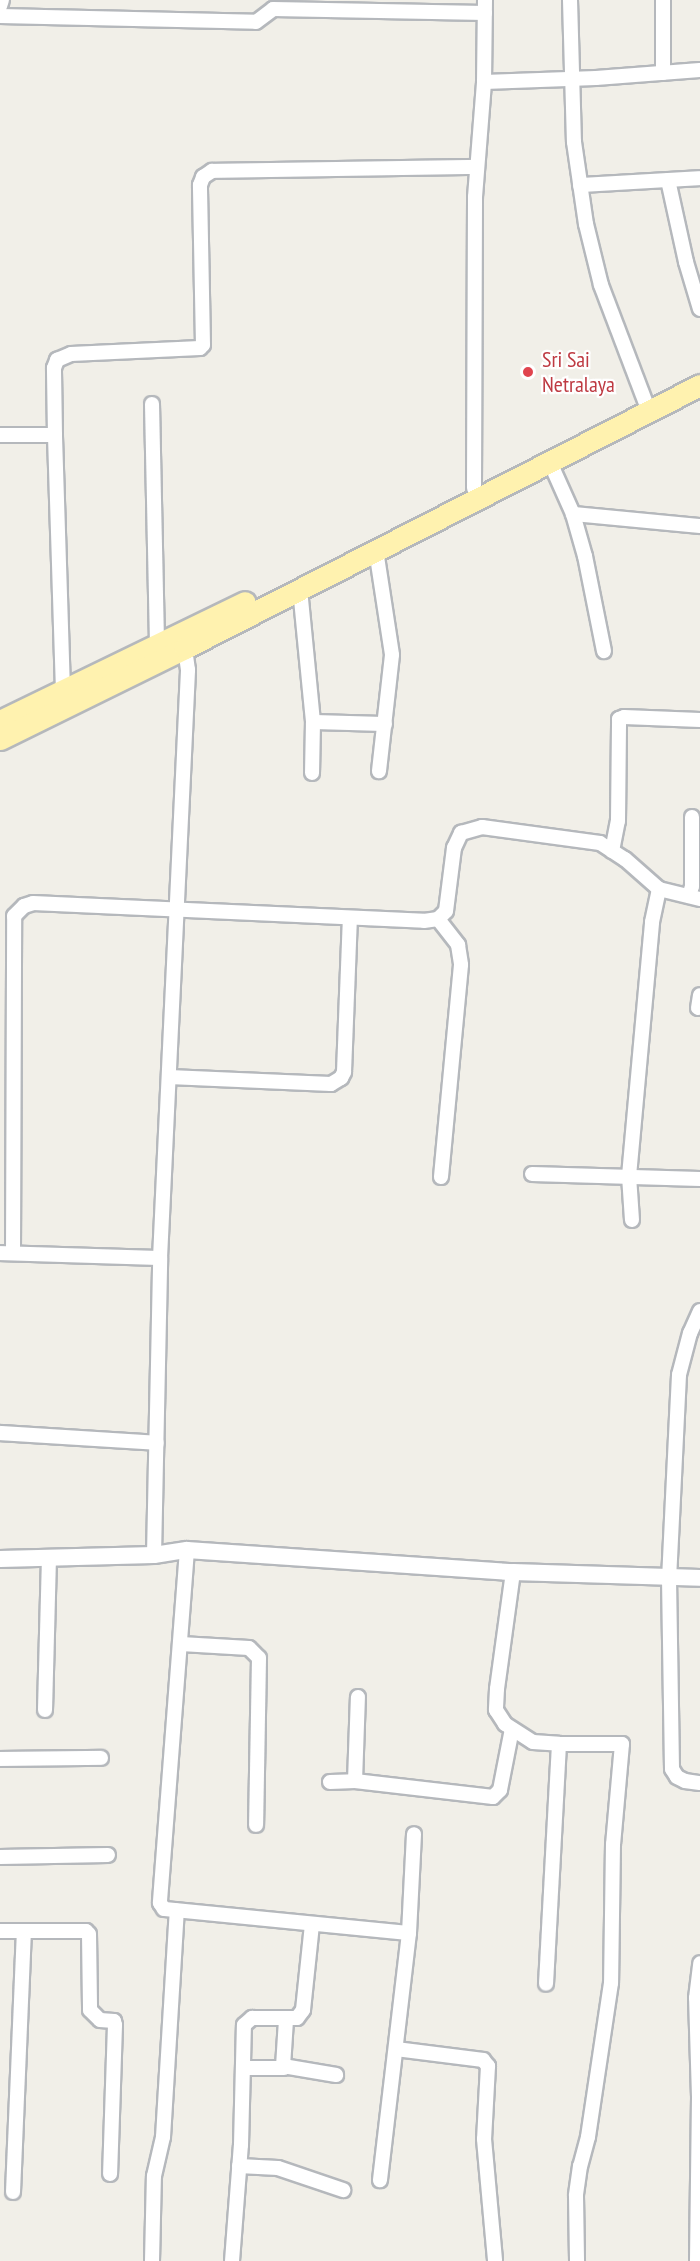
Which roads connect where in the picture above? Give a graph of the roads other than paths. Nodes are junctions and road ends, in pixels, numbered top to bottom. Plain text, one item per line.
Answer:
1 (2, 0) edge
2 (570, 0) edge
3 (663, 0) edge
4 (0, 6) edge
5 (485, 6) edge
6 (0, 16) edge
7 (700, 70) edge
8 (663, 73) junction
9 (570, 80) junction
10 (484, 82) junction
11 (477, 167) junction
12 (700, 178) edge
13 (668, 180) junction
14 (580, 185) junction
15 (700, 309) edge
16 (700, 373) edge
17 (700, 385) edge
18 (645, 401) junction
19 (152, 404) dead end
20 (0, 435) edge
21 (55, 435) junction
22 (549, 460) junction
23 (474, 488) junction
24 (573, 514) junction
25 (700, 526) edge
26 (376, 550) junction
27 (300, 589) junction
28 (183, 641) junction
29 (158, 645) junction
30 (604, 651) dead end
31 (63, 691) junction
32 (700, 720) edge
33 (0, 721) edge
34 (313, 722) junction
35 (385, 724) junction
36 (0, 739) edge
37 (380, 771) dead end
38 (312, 773) dead end
39 (692, 817) dead end
40 (612, 850) junction
41 (659, 889) junction
42 (694, 897) edge
43 (178, 909) junction
44 (350, 918) junction
45 (438, 919) junction
46 (169, 1077) junction
47 (532, 1174) dead end
48 (629, 1176) junction
49 (441, 1177) dead end
50 (700, 1179) edge
51 (632, 1220) dead end
52 (6, 1252) edge
53 (160, 1258) junction
54 (700, 1311) edge
55 (0, 1433) edge
56 (157, 1443) junction
57 (187, 1550) junction
58 (154, 1555) junction
59 (49, 1557) junction
60 (0, 1559) edge
61 (513, 1572) junction
62 (669, 1578) junction
63 (700, 1578) edge
64 (181, 1644) junction
65 (358, 1697) dead end
66 (45, 1710) dead end
67 (512, 1729) junction
68 (559, 1744) junction
69 (101, 1758) dead end
70 (0, 1759) edge
71 (355, 1780) junction
72 (330, 1782) dead end
73 (700, 1784) edge
74 (256, 1825) dead end
75 (414, 1834) dead end
76 (108, 1855) dead end
77 (0, 1857) edge
78 (177, 1910) junction
79 (312, 1924) junction
80 (0, 1931) edge
81 (24, 1931) junction
82 (409, 1933) junction
83 (700, 1963) edge
84 (546, 1984) dead end
85 (286, 2020) junction
86 (396, 2049) junction
87 (243, 2068) junction
88 (284, 2068) junction
89 (336, 2074) dead end
90 (239, 2166) junction
91 (110, 2174) dead end
92 (380, 2180) dead end
93 (343, 2190) dead end
94 (13, 2192) dead end
95 (152, 2261) edge
96 (232, 2261) edge
97 (495, 2261) edge
98 (578, 2261) edge
99 (697, 2261) edge

1 - 4 street
2 - 9 street
3 - 8 street
5 - 6 street
5 - 10 street
7 - 8 street
8 - 9 street
9 - 10 street
9 - 14 street
10 - 11 street
11 - 21 street
11 - 23 street
12 - 13 street
13 - 14 street
13 - 15 street
14 - 18 street
16 - 18 main road
17 - 22 main road
18 - 23 main road
19 - 29 street
20 - 21 street
21 - 31 street
22 - 24 street
22 - 26 main road
23 - 28 main road
24 - 25 street
24 - 30 street
26 - 27 main road
26 - 35 street
27 - 28 main road
27 - 34 street
28 - 29 main road
28 - 36 main road
28 - 43 street
29 - 31 main road
31 - 33 main road
32 - 40 street
34 - 35 street
34 - 38 street
35 - 37 street
39 - 42 street
40 - 41 street
40 - 45 street
41 - 42 street
41 - 48 street
43 - 44 street
43 - 46 street
43 - 52 street
44 - 45 street
44 - 46 street
45 - 49 street
46 - 53 street
47 - 48 street
48 - 50 street
48 - 51 street
52 - 53 street
53 - 56 street
54 - 62 street
55 - 56 street
56 - 58 street
57 - 58 street
57 - 61 street
57 - 64 street
58 - 59 street
59 - 60 street
59 - 66 street
61 - 62 street
61 - 67 street
62 - 63 street
62 - 73 street
64 - 74 street
64 - 78 street
65 - 71 street
67 - 68 street
67 - 71 street
68 - 84 street
68 - 98 street
69 - 70 street
71 - 72 street
75 - 82 street
76 - 77 street
78 - 79 street
78 - 95 street
79 - 82 street
79 - 85 street
80 - 81 street
81 - 91 street
81 - 94 street
82 - 86 street
83 - 99 street
85 - 87 street
85 - 88 street
86 - 92 street
86 - 97 street
87 - 88 street
87 - 90 street
88 - 89 street
90 - 93 street
90 - 96 street

